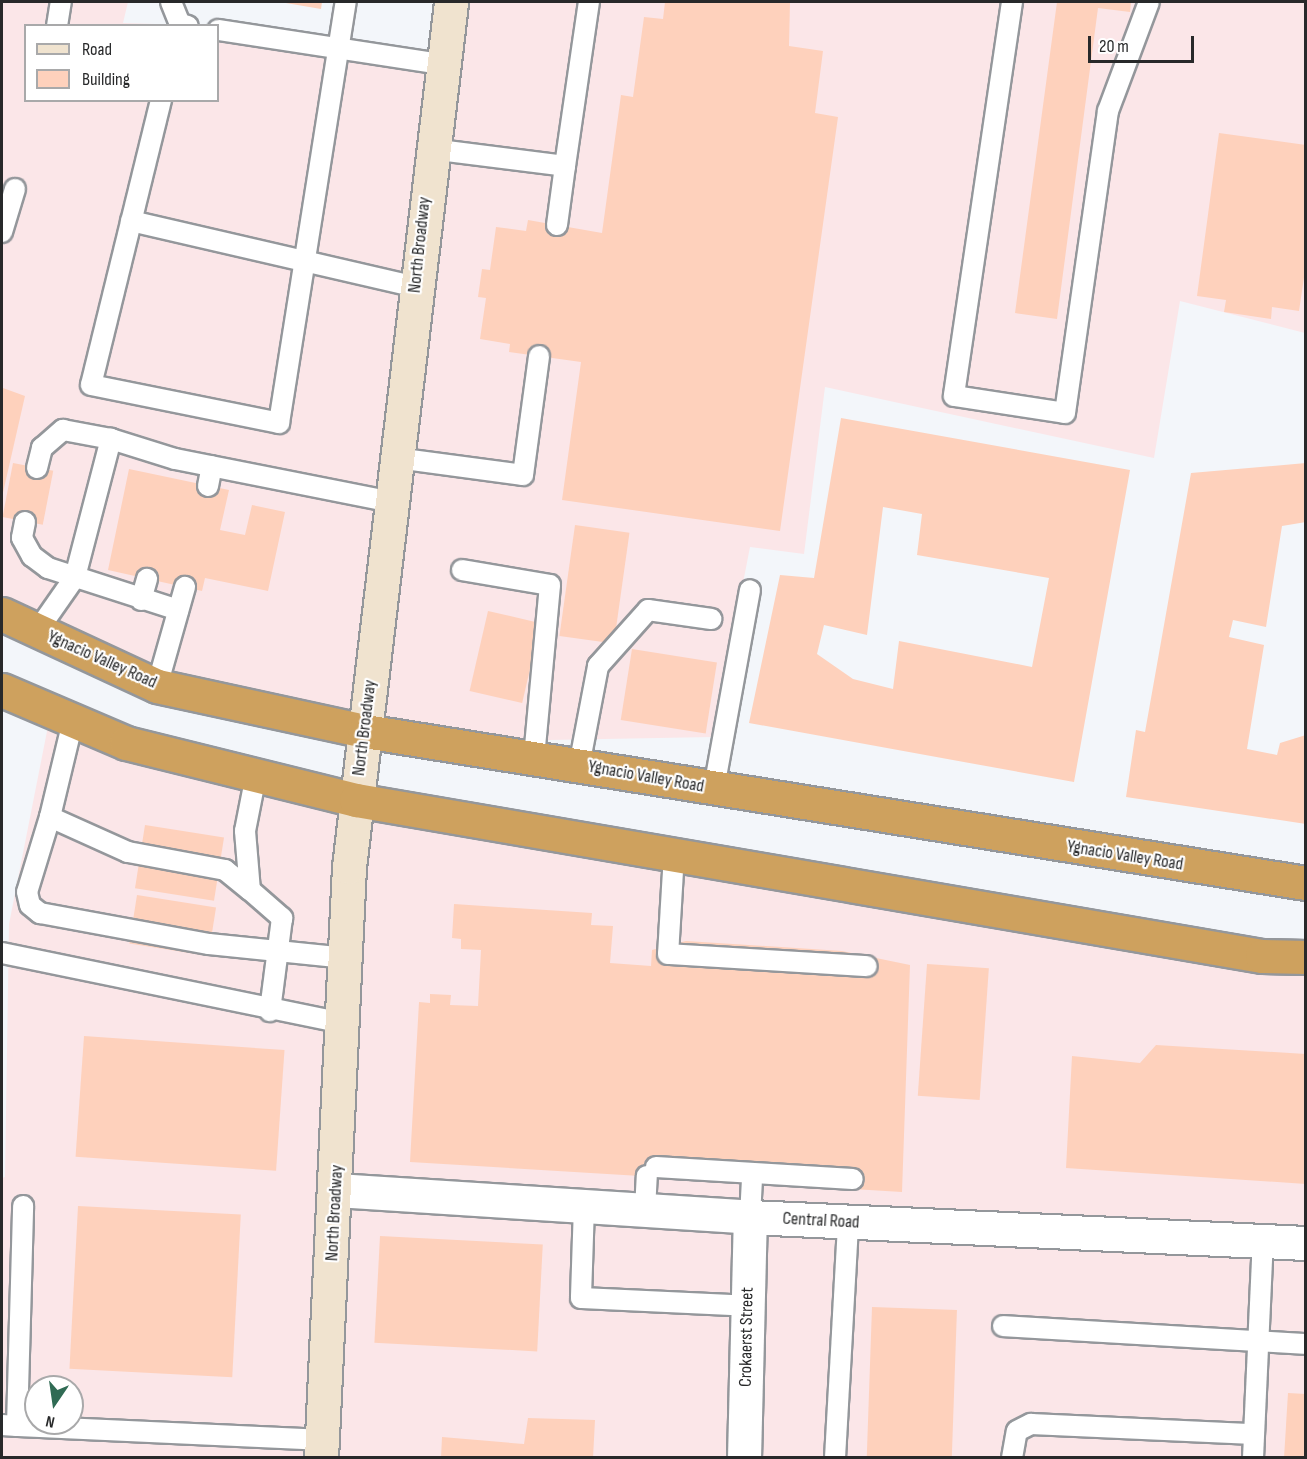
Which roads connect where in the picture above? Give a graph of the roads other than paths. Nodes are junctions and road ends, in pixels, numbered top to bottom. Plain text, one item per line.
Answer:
1 (61, 2) edge
2 (171, 2) edge
3 (346, 2) edge
4 (451, 2) edge
5 (589, 2) edge
6 (1012, 2) edge
7 (1149, 2) edge
8 (57, 24) edge
9 (182, 24) edge
10 (219, 30) edge
11 (338, 49) junction
12 (441, 64) junction
13 (161, 102) edge
14 (431, 149) junction
15 (565, 166) junction
16 (15, 189) dead end
17 (131, 221) junction
18 (557, 225) dead end
19 (2, 232) edge
20 (305, 261) junction
21 (416, 287) junction
22 (539, 356) dead end
23 (111, 439) junction
24 (396, 458) junction
25 (212, 466) junction
26 (37, 468) dead end
27 (208, 486) dead end
28 (392, 502) junction
29 (25, 522) dead end
30 (462, 570) dead end
31 (75, 577) junction
32 (147, 579) dead end
33 (184, 587) dead end
34 (750, 590) dead end
35 (141, 600) junction
36 (178, 610) junction
37 (2, 614) edge
38 (711, 619) dead end
39 (38, 630) junction
40 (157, 686) junction
41 (2, 690) edge
42 (73, 721) junction
43 (365, 731) junction
44 (534, 758) junction
45 (579, 766) junction
46 (256, 775) junction
47 (714, 788) junction
48 (356, 800) junction
49 (50, 817) junction
50 (674, 854) junction
51 (1305, 883) edge
52 (250, 890) junction
53 (278, 952) junction
54 (2, 953) edge
55 (1305, 957) edge
56 (346, 958) junction
57 (867, 966) dead end
58 (270, 1011) junction
59 (343, 1023) junction
60 (853, 1179) dead end
61 (752, 1183) dead end
62 (337, 1190) junction
63 (23, 1206) dead end
64 (584, 1206) junction
65 (645, 1210) junction
66 (750, 1217) junction
67 (848, 1222) junction
68 (1263, 1241) junction
69 (1305, 1243) edge
70 (748, 1306) junction
71 (1003, 1326) dead end
72 (1258, 1341) junction
73 (1305, 1344) edge
74 (9, 1425) edge
75 (1254, 1434) junction
76 (321, 1449) edge
77 (744, 1458) edge
78 (836, 1458) edge
79 (1012, 1458) edge
80 (1253, 1458) edge

1 - 8 lane
2 - 9 lane
3 - 11 lane
4 - 12 street, North Broadway
5 - 15 lane
6 - 7 lane
10 - 11 lane
11 - 12 lane
11 - 20 lane
12 - 14 street, North Broadway
13 - 17 lane
14 - 15 lane
14 - 21 street, North Broadway
15 - 18 lane
16 - 19 lane
17 - 20 lane
17 - 20 lane
20 - 21 lane
21 - 24 street, North Broadway
22 - 24 lane
23 - 25 lane
23 - 26 lane
23 - 31 lane
24 - 28 street, North Broadway
25 - 27 lane
25 - 28 lane
28 - 43 street, North Broadway
29 - 31 lane
30 - 44 lane
31 - 35 lane
31 - 39 lane
32 - 35 lane
33 - 36 lane
34 - 47 lane
35 - 36 lane
36 - 40 lane
37 - 39 highway, Ygnacio Valley Road
38 - 45 lane
39 - 40 highway, Ygnacio Valley Road
40 - 43 highway, Ygnacio Valley Road
41 - 42 highway
42 - 46 highway
42 - 49 lane
43 - 44 highway, Ygnacio Valley Road
43 - 48 street, North Broadway
44 - 45 highway, Ygnacio Valley Road
45 - 47 highway, Ygnacio Valley Road
46 - 48 highway
46 - 52 lane
47 - 51 highway, Ygnacio Valley Road
48 - 50 highway
48 - 56 street, North Broadway
49 - 52 lane
49 - 53 lane
50 - 55 highway
50 - 57 lane
52 - 53 lane
53 - 56 lane
53 - 58 lane
54 - 58 lane
56 - 59 street, North Broadway
58 - 59 lane
59 - 62 street, North Broadway
60 - 65 lane
61 - 66 lane
62 - 64 street, Central Road
62 - 76 street, North Broadway
63 - 74 lane
64 - 65 street, Central Road
64 - 70 lane
65 - 66 street, Central Road
66 - 67 street, Central Road
66 - 70 street, Crokaerst Street
67 - 68 street, Central Road
67 - 78 lane
68 - 69 street, Central Road
68 - 72 lane
70 - 77 street, Crokaerst Street
71 - 72 lane
72 - 73 lane
72 - 75 lane
74 - 76 lane
75 - 79 lane
75 - 80 lane

